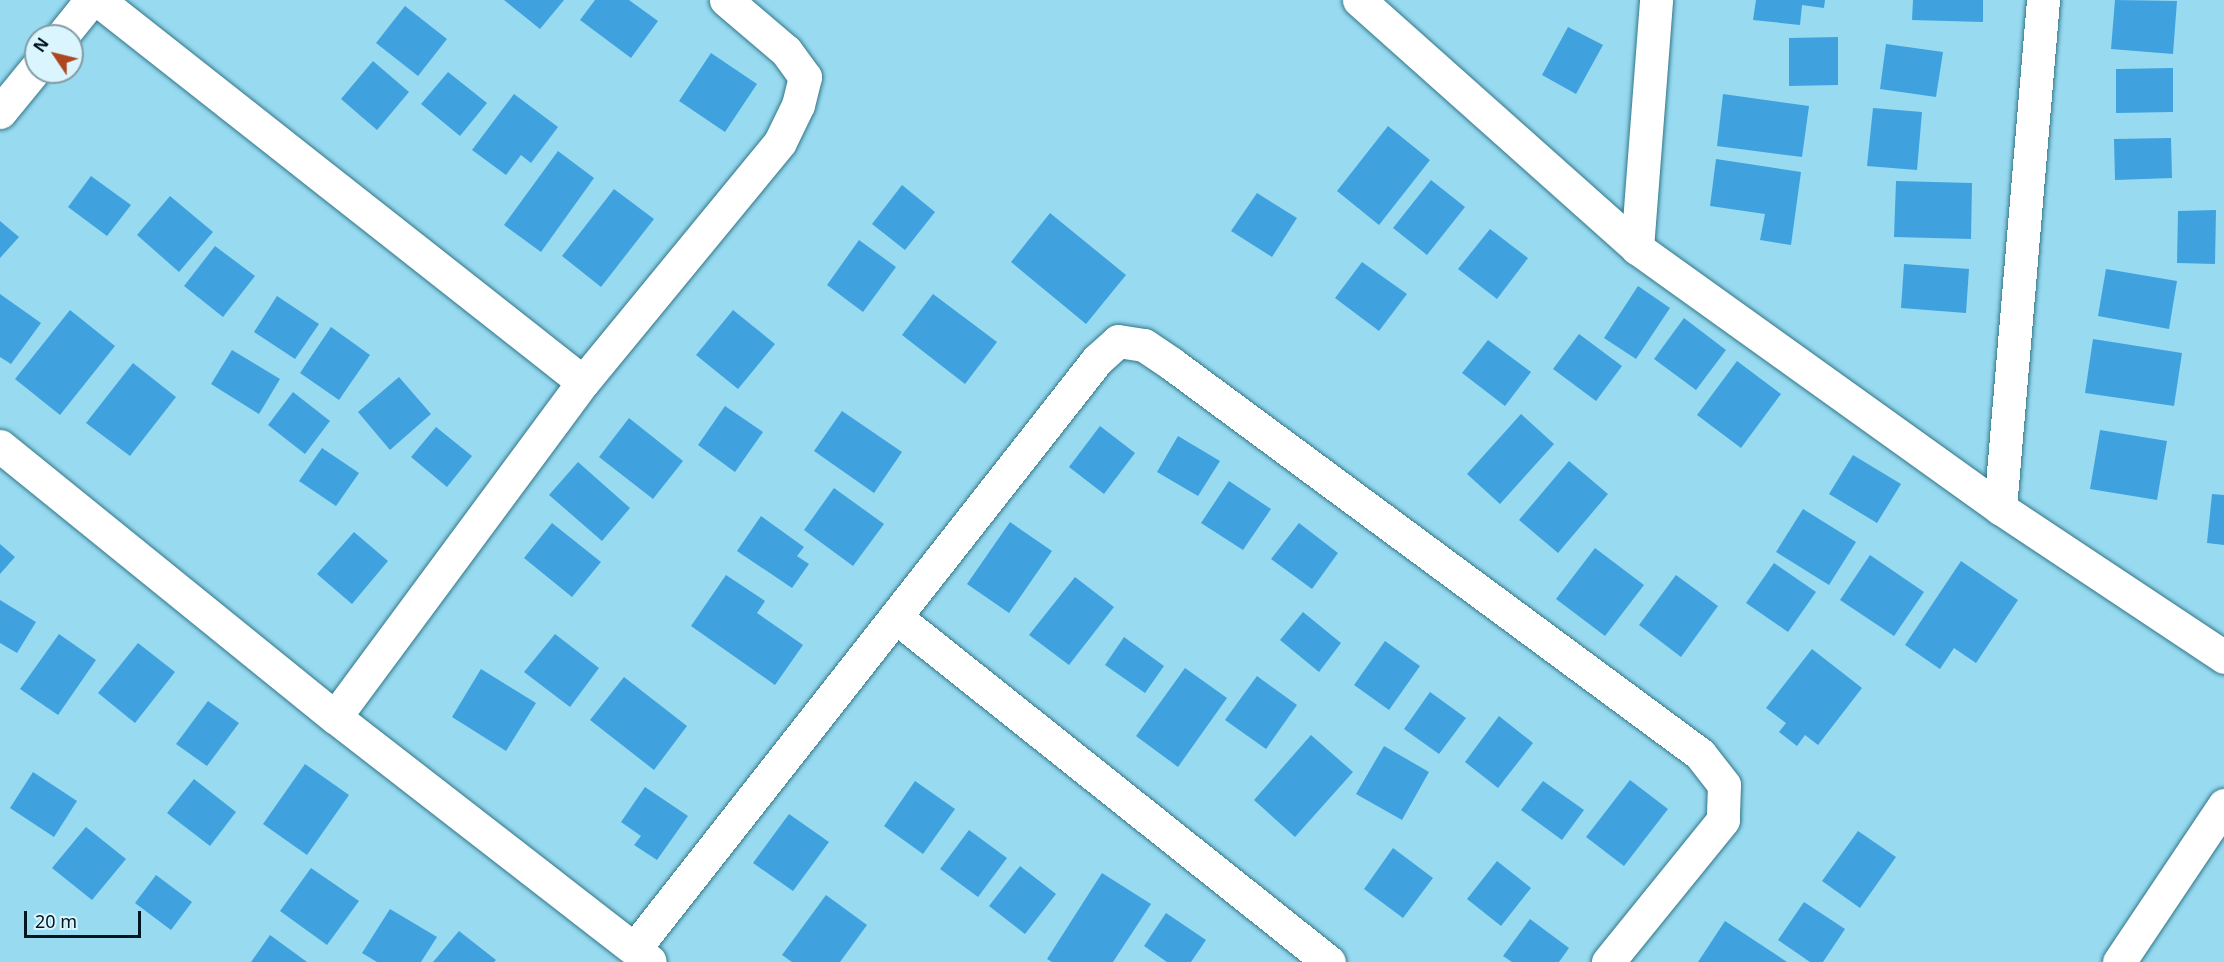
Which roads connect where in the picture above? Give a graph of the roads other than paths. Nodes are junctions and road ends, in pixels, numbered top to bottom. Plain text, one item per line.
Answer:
1 (91, 0) edge
2 (98, 0) edge
3 (726, 0) edge
4 (1359, 0) edge
5 (1656, 0) edge
6 (2043, 0) edge
7 (72, 24) edge
8 (24, 83) edge
9 (0, 112) edge
10 (1637, 248) junction
11 (583, 382) junction
12 (0, 446) edge
13 (2000, 508) junction
14 (897, 618) junction
15 (2224, 657) edge
16 (335, 717) junction
17 (2224, 805) edge
18 (2214, 838) edge
19 (643, 955) edge
20 (1329, 962) edge
21 (1608, 962) edge
22 (2119, 962) edge

1 - 7 street
2 - 11 street
3 - 11 street
4 - 10 street
5 - 10 street
6 - 13 street
8 - 9 street
10 - 13 street
11 - 16 street
12 - 16 street
13 - 15 street
14 - 19 street
14 - 20 street
14 - 21 street
16 - 19 street
17 - 18 street
18 - 22 street

